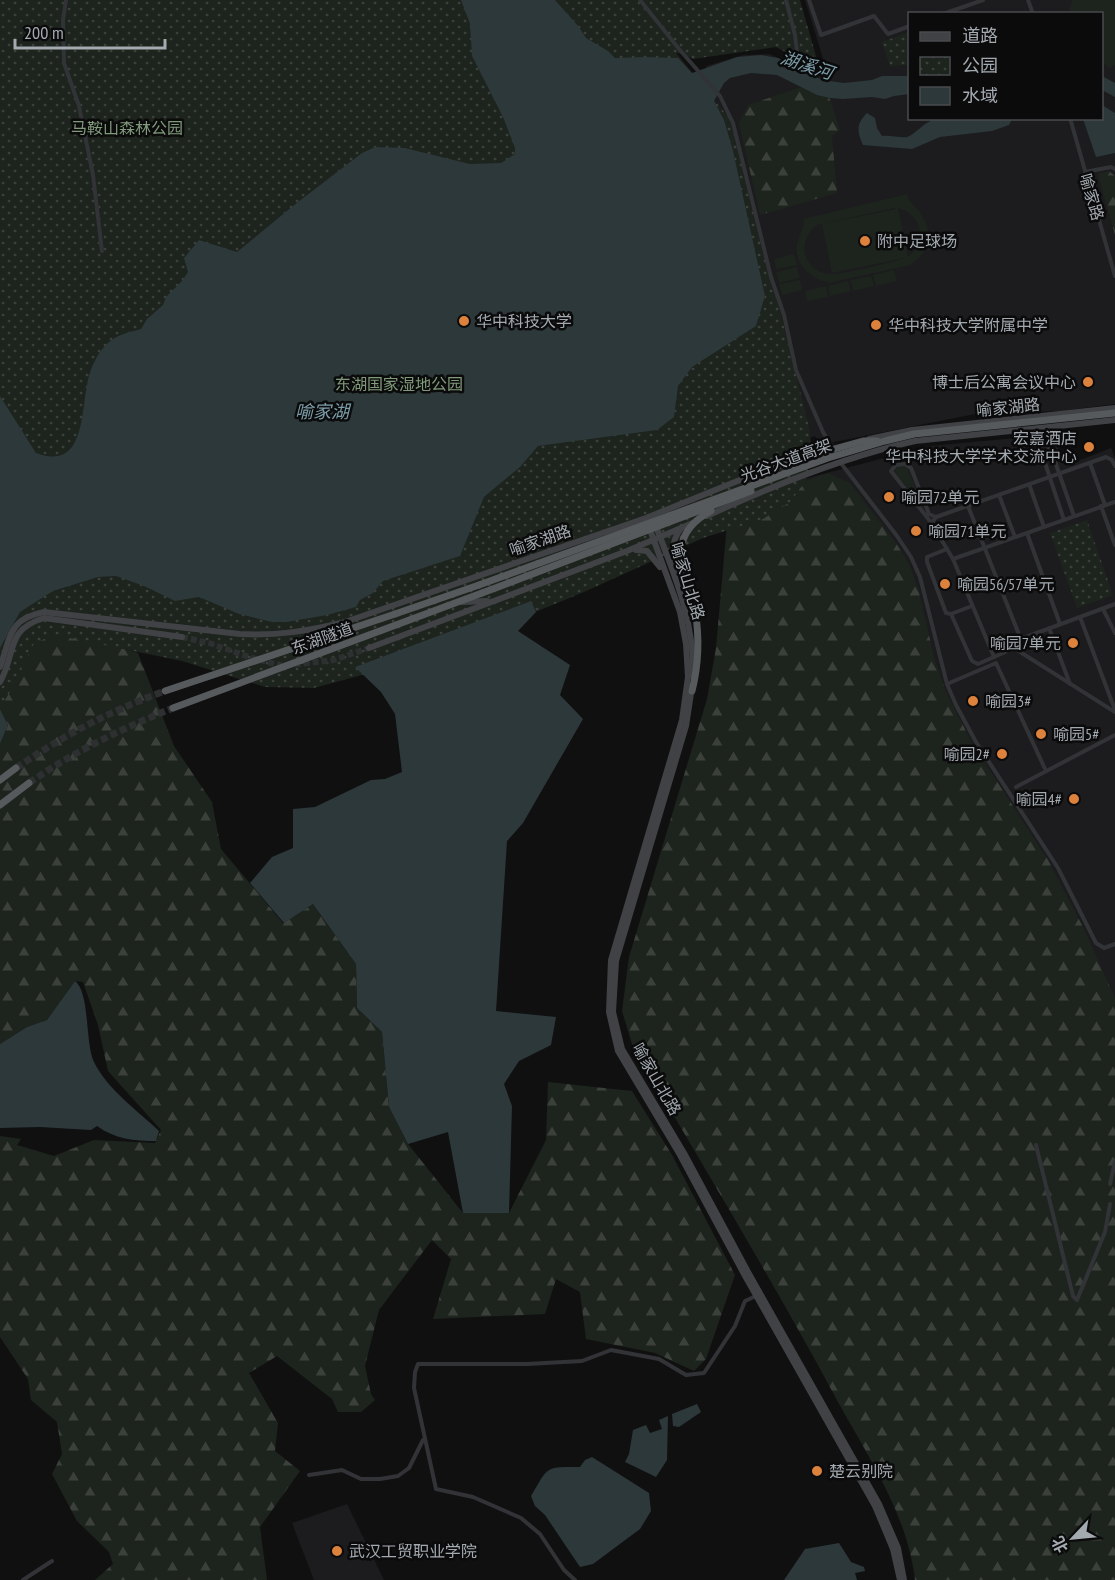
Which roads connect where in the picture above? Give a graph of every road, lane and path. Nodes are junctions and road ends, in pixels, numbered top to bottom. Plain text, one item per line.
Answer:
1 (66, 0) edge
2 (640, 0) edge
3 (786, 0) edge
4 (809, 0) edge
5 (983, 0) edge
6 (949, 12) edge
7 (908, 26) edge
8 (798, 60) dead end
9 (1071, 120) edge
10 (1115, 170) edge
11 (1085, 172) junction
12 (102, 250) dead end
13 (1115, 276) edge
14 (1115, 408) edge
15 (1115, 416) edge
16 (1041, 428) junction
17 (885, 441) junction
18 (1043, 441) junction
19 (833, 447) junction
20 (840, 461) junction
21 (1090, 463) junction
22 (1115, 466) edge
23 (763, 471) junction
24 (1059, 473) junction
25 (1050, 476) junction
26 (1029, 484) junction
27 (999, 495) junction
28 (737, 497) junction
29 (1115, 502) edge
30 (968, 506) junction
31 (1103, 506) junction
32 (1074, 516) junction
33 (649, 517) junction
34 (936, 517) junction
35 (1064, 520) junction
36 (688, 525) junction
37 (933, 526) junction
38 (1044, 527) junction
39 (1027, 533) junction
40 (1015, 537) junction
41 (657, 538) junction
42 (1115, 544) edge
43 (984, 548) junction
44 (947, 549) junction
45 (627, 551) junction
46 (953, 559) junction
47 (476, 576) junction
48 (480, 589) junction
49 (679, 597) junction
50 (441, 598) junction
51 (494, 601) junction
52 (458, 602) junction
53 (1115, 604) edge
54 (972, 606) junction
55 (1103, 609) junction
56 (951, 614) junction
57 (1080, 617) junction
58 (1060, 624) junction
59 (1049, 628) junction
60 (1115, 633) edge
61 (182, 637) tunnel mouth
62 (1020, 637) junction
63 (369, 648) tunnel mouth
64 (1017, 650) junction
65 (994, 657) junction
66 (0, 667) edge
67 (0, 682) edge
68 (947, 684) junction
69 (1071, 685) junction
70 (165, 691) tunnel mouth
71 (692, 692) junction
72 (173, 708) tunnel mouth
73 (1115, 711) edge
74 (1115, 735) edge
75 (16, 768) tunnel mouth
76 (1046, 771) junction
77 (0, 780) edge
78 (29, 783) tunnel mouth
79 (1016, 787) dead end
80 (0, 806) edge
81 (1115, 944) edge
82 (1036, 1145) dead end
83 (1115, 1162) edge
84 (1110, 1184) dead end
85 (1110, 1204) dead end
86 (756, 1296) junction
87 (424, 1439) junction
88 (309, 1475) dead end
89 (52, 1562) dead end
90 (23, 1580) edge
91 (574, 1580) edge
92 (900, 1580) edge
93 (904, 1580) edge

1 - 12 street
2 - 19 street
3 - 8 street
4 - 7 street
5 - 6 street
9 - 11 street, 喻家路
10 - 11 street
11 - 13 street, 喻家路
14 - 19 main road, 喻家湖路
15 - 16 main road, 喻家湖路
15 - 17 highway, 光谷大道高架, bridge
15 - 28 highway, 光谷大道高架, bridge
16 - 18 street
16 - 20 main road, 喻家湖路
17 - 23 highway, bridge
17 - 48 highway, 光谷大道高架, bridge
18 - 24 street
18 - 25 street
19 - 20 street
19 - 23 main road, 喻家湖路
20 - 36 main road, 喻家湖路
20 - 68 street
21 - 22 street
21 - 24 street
21 - 31 street
23 - 33 main road, 喻家湖路
24 - 25 street
24 - 32 street
25 - 26 street
25 - 35 street
26 - 27 street
26 - 38 street
27 - 30 street
27 - 40 street
28 - 48 highway, 光谷大道高架, bridge
28 - 71 highway, bridge
29 - 31 street
30 - 34 street
30 - 43 street
31 - 32 street
31 - 42 street
32 - 35 street
33 - 41 main road, 喻家山北路
33 - 47 main road, 喻家湖路
34 - 37 street
34 - 37 street
35 - 38 street
36 - 41 main road, 喻家湖路
36 - 49 main road
37 - 44 street
38 - 39 street
39 - 40 street
39 - 58 street
40 - 43 street
41 - 45 main road, 喻家湖路
41 - 49 main road, 喻家山北路
43 - 46 street
43 - 62 street
44 - 46 street
44 - 56 street
45 - 49 main road
45 - 51 main road, 喻家湖路
46 - 54 street
47 - 50 main road
47 - 66 main road, 喻家湖路
48 - 50 highway, 东湖隧道
48 - 52 highway, 东湖隧道
49 - 71 main road, 喻家山北路
49 - 86 main road, 喻家山北路
50 - 70 highway, 东湖隧道, bridge
51 - 52 main road
51 - 63 main road, 喻家湖路
52 - 72 highway, 东湖隧道
53 - 55 street
54 - 56 street
54 - 65 street
55 - 57 street
55 - 60 street
56 - 65 street
57 - 58 street
57 - 73 street
58 - 59 street
59 - 62 street
59 - 69 street
61 - 67 main road
62 - 64 street
64 - 65 street
64 - 69 street
68 - 76 street
68 - 81 street
69 - 73 street
71 - 93 main road, 喻家山北路
74 - 76 street
75 - 77 highway
76 - 79 street
78 - 80 highway
82 - 85 street
83 - 84 street
86 - 87 street
86 - 92 main road, 喻家山北路
87 - 88 street
87 - 91 street
89 - 90 street

